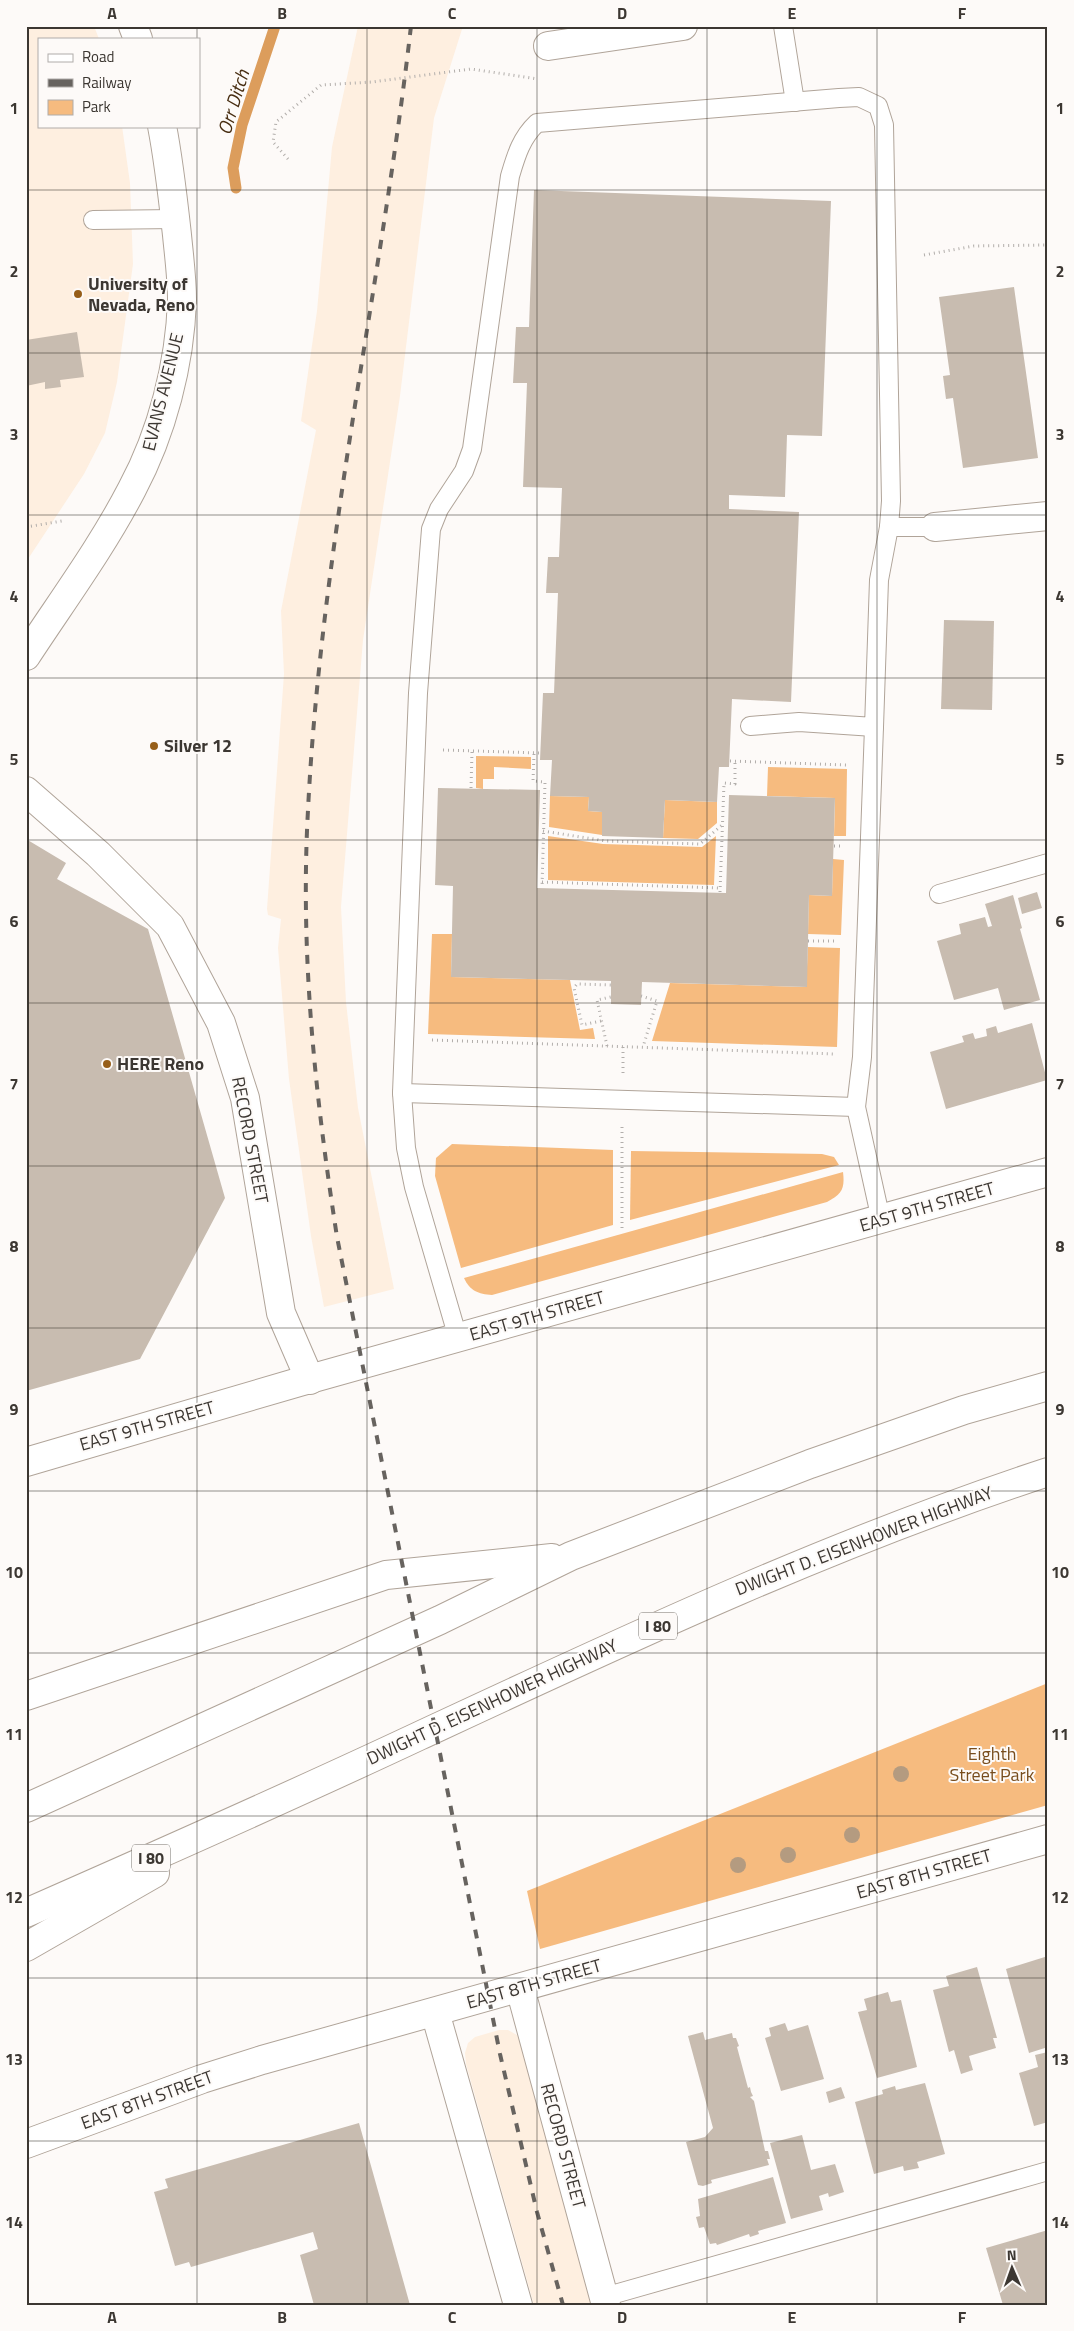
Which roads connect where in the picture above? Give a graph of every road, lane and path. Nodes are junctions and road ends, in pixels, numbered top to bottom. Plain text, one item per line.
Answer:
1 (133, 26) edge
2 (683, 26) edge
3 (783, 26) edge
4 (138, 38) edge
5 (548, 46) dead end
6 (544, 80) dead end
7 (795, 102) junction
8 (162, 128) edge
9 (288, 159) dead end
10 (175, 219) junction
11 (93, 220) dead end
12 (1046, 246) dead end
13 (924, 255) dead end
14 (1048, 516) edge
15 (62, 521) dead end
16 (26, 527) edge
17 (935, 527) joint
18 (889, 528) junction
19 (26, 656) edge
20 (750, 726) dead end
21 (874, 727) junction
22 (472, 751) junction
23 (435, 753) dead end
24 (534, 754) junction
25 (540, 754) dead end
26 (730, 761) dead end
27 (736, 761) junction
28 (852, 769) dead end
29 (471, 788) dead end
30 (26, 791) edge
31 (722, 825) junction
32 (543, 831) junction
33 (1048, 863) edge
34 (542, 882) junction
35 (542, 887) dead end
36 (938, 894) dead end
37 (808, 941) dead end
38 (846, 941) dead end
39 (612, 985) dead end
40 (641, 996) dead end
41 (611, 997) dead end
42 (601, 1021) junction
43 (422, 1040) dead end
44 (607, 1046) junction
45 (643, 1047) junction
46 (843, 1054) dead end
47 (402, 1093) junction
48 (856, 1107) junction
49 (622, 1151) dead end
50 (1048, 1172) edge
51 (881, 1220) junction
52 (622, 1229) dead end
53 (458, 1338) junction
54 (310, 1380) junction
55 (1048, 1386) edge
56 (26, 1462) edge
57 (1048, 1472) edge
58 (570, 1556) junction
59 (26, 1696) edge
60 (276, 1802) junction
61 (26, 1808) edge
62 (1048, 1839) edge
63 (26, 1913) edge
64 (26, 1947) edge
65 (520, 1988) junction
66 (435, 2012) junction
67 (26, 2144) edge
68 (1048, 2171) edge
69 (605, 2301) edge
70 (518, 2305) edge

1 - 4 main road
2 - 5 main road
3 - 7 lane
6 - 9 path
7 - 18 lane
7 - 47 lane
8 - 10 main road, EVANS AVENUE
10 - 11 lane
10 - 19 main road, EVANS AVENUE
12 - 13 path
14 - 17 main road
15 - 16 path
17 - 18 lane
18 - 21 lane
20 - 21 lane
21 - 48 lane
22 - 23 path
22 - 24 path
22 - 29 path
24 - 25 path
24 - 32 path
26 - 27 path
27 - 28 path
27 - 31 path
30 - 54 main road, RECORD STREET
31 - 32 path
31 - 34 path
32 - 34 path
33 - 36 lane
34 - 35 path
37 - 38 path
39 - 42 path
40 - 45 path
41 - 42 path
42 - 44 path
43 - 44 path
44 - 45 path
45 - 46 path
47 - 48 lane
47 - 53 lane
48 - 51 lane
49 - 52 path
50 - 51 main road, EAST 9TH STREET
51 - 53 main road, EAST 9TH STREET
53 - 54 main road, EAST 9TH STREET
54 - 56 main road, EAST 9TH STREET
55 - 58 main road
57 - 60 main road, DWIGHT D. EISENHOWER HIGHWAY / I 80
58 - 59 main road
58 - 61 main road
60 - 63 main road, DWIGHT D. EISENHOWER HIGHWAY / I 80
60 - 64 main road
62 - 65 main road, EAST 8TH STREET
65 - 66 main road, EAST 8TH STREET
65 - 69 main road, RECORD STREET
66 - 67 main road, EAST 8TH STREET
66 - 70 main road
68 - 69 lane

